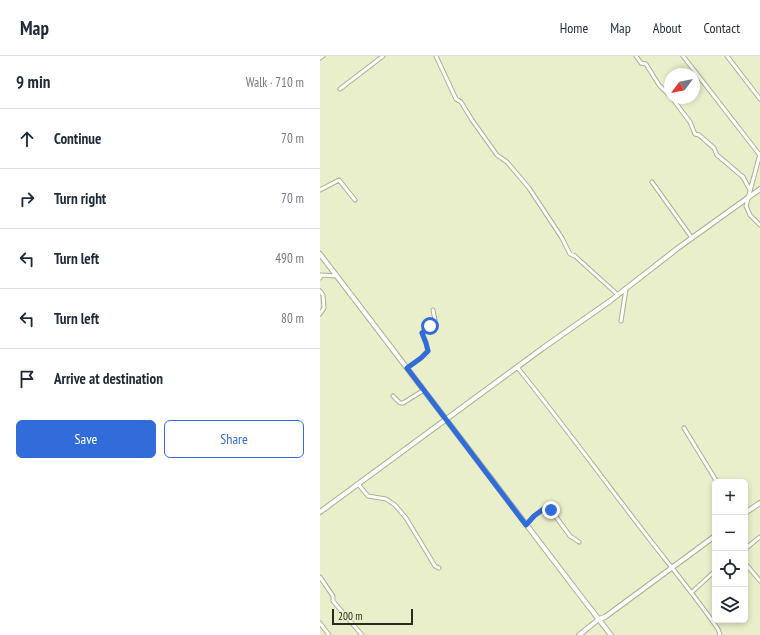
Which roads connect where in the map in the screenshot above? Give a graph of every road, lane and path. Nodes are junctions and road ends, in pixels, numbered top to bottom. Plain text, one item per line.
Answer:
1 (323, 56) edge
2 (383, 56) edge
3 (436, 56) edge
4 (636, 56) edge
5 (683, 56) edge
6 (727, 56) edge
7 (320, 58) edge
8 (340, 89) dead end
9 (664, 90) edge
10 (760, 99) edge
11 (676, 104) edge
12 (759, 154) edge
13 (652, 182) dead end
14 (760, 189) edge
15 (320, 190) edge
16 (750, 190) junction
17 (748, 198) junction
18 (355, 200) dead end
19 (760, 226) edge
20 (692, 238) junction
21 (320, 254) edge
22 (320, 276) edge
23 (337, 276) junction
24 (626, 289) junction
25 (320, 291) edge
26 (618, 295) junction
27 (433, 310) dead end
28 (320, 314) edge
29 (621, 321) dead end
30 (517, 367) junction
31 (407, 368) junction
32 (424, 390) junction
33 (393, 396) dead end
34 (446, 419) junction
35 (684, 428) dead end
36 (715, 479) edge
37 (358, 484) junction
38 (760, 503) edge
39 (748, 510) edge
40 (320, 512) edge
41 (526, 525) junction
42 (760, 537) edge
43 (712, 538) edge
44 (579, 542) dead end
45 (748, 547) edge
46 (748, 567) edge
47 (439, 568) dead end
48 (673, 568) junction
49 (712, 574) edge
50 (320, 577) edge
51 (760, 581) edge
52 (692, 592) junction
53 (599, 619) junction
54 (320, 623) edge
55 (329, 635) edge
56 (362, 635) edge
57 (579, 635) edge
58 (611, 635) edge
59 (720, 635) edge

1 - 7 street
2 - 8 street
3 - 26 street
4 - 9 street
5 - 12 street
6 - 10 street
11 - 16 street
12 - 16 street
13 - 20 street
14 - 17 street
15 - 18 street
16 - 17 street
17 - 19 street
17 - 20 street
20 - 24 street
21 - 23 street
22 - 23 street
23 - 31 street
24 - 26 street
24 - 29 street
25 - 28 street
26 - 30 street
27 - 31 street
30 - 34 street
30 - 48 street
31 - 32 street
32 - 33 street
32 - 34 street
34 - 37 street
34 - 41 street
35 - 36 street
37 - 40 street
37 - 47 street
38 - 39 street
41 - 44 street
41 - 53 street
42 - 45 street
43 - 48 street
46 - 51 street
48 - 52 street
48 - 53 street
49 - 52 street
50 - 56 street
52 - 59 street
53 - 57 street
53 - 58 street
54 - 55 street

